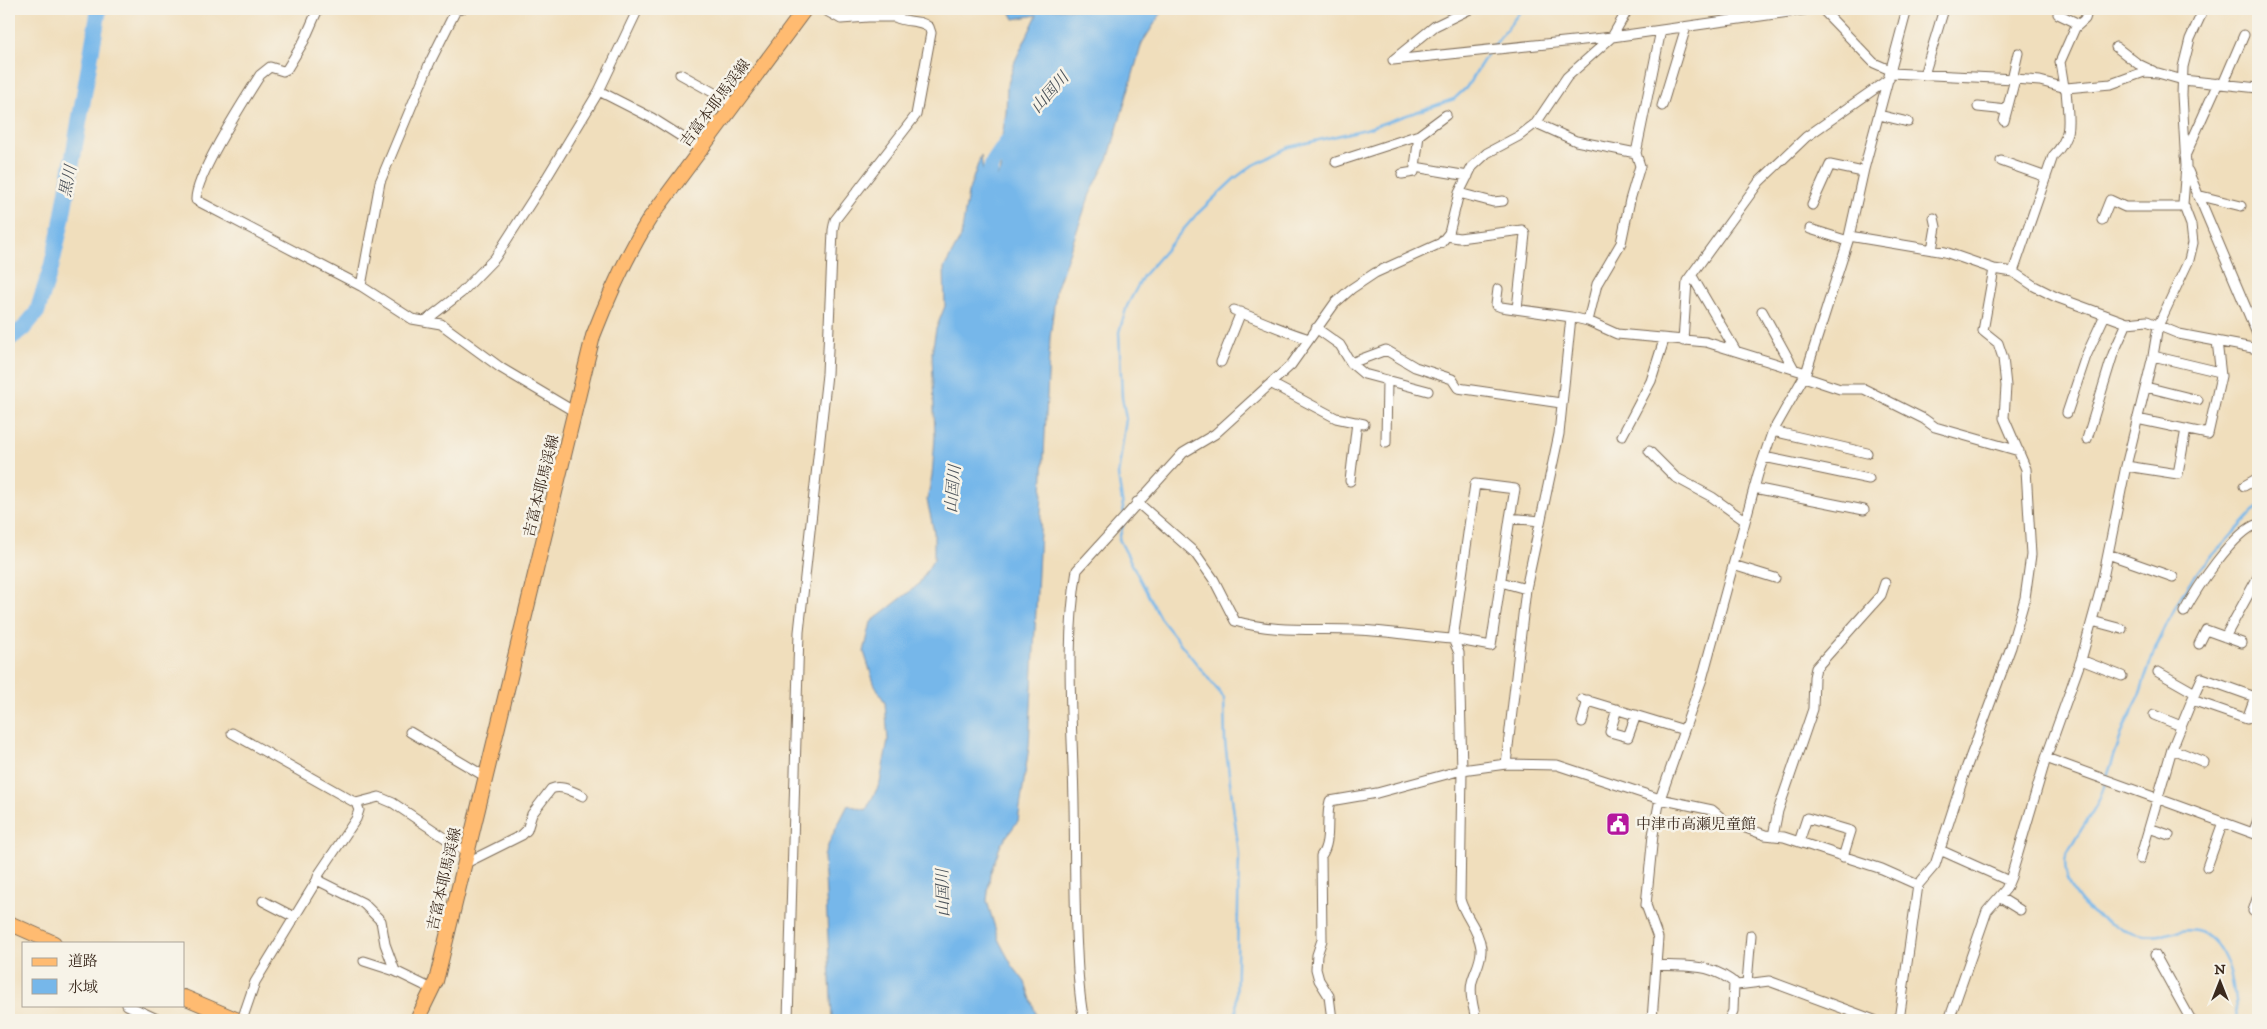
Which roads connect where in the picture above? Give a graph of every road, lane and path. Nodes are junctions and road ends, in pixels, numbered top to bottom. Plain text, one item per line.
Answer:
1 (318, 9) edge
2 (458, 9) edge
3 (638, 9) edge
4 (806, 9) edge
5 (823, 9) edge
6 (1470, 9) edge
7 (1628, 9) edge
8 (1808, 9) edge
9 (1822, 9) edge
10 (1907, 9) edge
11 (1944, 9) edge
12 (2088, 9) edge
13 (2201, 9) edge
14 (897, 13) edge
15 (2058, 14) dead end
16 (2079, 24) junction
17 (1686, 27) junction
18 (1662, 30) junction
19 (2244, 35) dead end
20 (1612, 37) junction
21 (2116, 47) dead end
22 (2018, 53) dead end
23 (2158, 73) junction
24 (680, 74) dead end
25 (1890, 74) junction
26 (1924, 75) junction
27 (2013, 79) junction
28 (2183, 80) junction
29 (2221, 84) junction
30 (2065, 87) junction
31 (2258, 88) edge
32 (598, 91) junction
33 (734, 104) junction
34 (1662, 106) dead end
35 (1978, 107) dead end
36 (2007, 110) junction
37 (1446, 115) dead end
38 (1879, 115) junction
39 (2004, 121) dead end
40 (1908, 122) dead end
41 (1536, 123) junction
42 (1419, 135) junction
43 (701, 148) junction
44 (1636, 153) junction
45 (2001, 161) dead end
46 (2186, 161) junction
47 (1336, 162) dead end
48 (1415, 167) junction
49 (1863, 172) junction
50 (1402, 174) dead end
51 (1468, 176) junction
52 (2046, 177) junction
53 (1458, 193) junction
54 (2197, 195) junction
55 (1503, 201) dead end
56 (1812, 205) dead end
57 (2241, 206) dead end
58 (2185, 207) junction
59 (1934, 218) dead end
60 (2102, 220) dead end
61 (1810, 229) dead end
62 (1446, 236) junction
63 (1849, 239) junction
64 (1932, 250) junction
65 (1994, 269) junction
66 (2013, 272) junction
67 (1692, 276) junction
68 (361, 286) junction
69 (1498, 289) dead end
70 (1517, 309) junction
71 (1762, 311) dead end
72 (2105, 315) junction
73 (1571, 317) junction
74 (425, 321) junction
75 (1588, 321) junction
76 (2127, 323) junction
77 (2158, 326) junction
78 (1316, 328) junction
79 (2258, 336) edge
80 (1309, 339) junction
81 (1664, 340) junction
82 (1683, 341) junction
83 (2217, 341) junction
84 (2258, 349) edge
85 (1736, 351) junction
86 (2153, 356) junction
87 (1221, 362) dead end
88 (1351, 363) junction
89 (1794, 369) junction
90 (2220, 372) junction
91 (1805, 375) junction
92 (1386, 380) junction
93 (1272, 384) junction
94 (2146, 387) junction
95 (1428, 391) dead end
96 (2198, 400) dead end
97 (1561, 403) junction
98 (576, 412) junction
99 (2067, 413) dead end
100 (2137, 420) junction
101 (2186, 429) junction
102 (1773, 431) junction
103 (1622, 436) dead end
104 (2088, 439) dead end
105 (1386, 442) dead end
106 (1649, 451) dead end
107 (2019, 451) junction
108 (1866, 453) dead end
109 (1764, 457) junction
110 (2126, 466) junction
111 (2258, 478) edge
112 (1869, 479) dead end
113 (1350, 481) dead end
114 (2244, 486) dead end
115 (1754, 488) junction
116 (1137, 502) junction
117 (1864, 510) dead end
118 (1510, 518) junction
119 (1744, 520) junction
120 (1540, 521) junction
121 (2258, 524) edge
122 (2108, 554) junction
123 (1732, 565) junction
124 (2173, 577) dead end
125 (2258, 577) edge
126 (1775, 578) dead end
127 (1501, 582) junction
128 (1885, 583) dead end
129 (1526, 589) junction
130 (2184, 612) dead end
131 (2092, 621) junction
132 (2122, 629) dead end
133 (2225, 637) junction
134 (1453, 639) junction
135 (2242, 643) dead end
136 (2200, 644) dead end
137 (2081, 660) junction
138 (2158, 672) dead end
139 (2122, 676) dead end
140 (2193, 697) junction
141 (1617, 709) junction
142 (1636, 715) junction
143 (2154, 715) dead end
144 (1582, 722) dead end
145 (2182, 726) junction
146 (1684, 730) junction
147 (410, 732) dead end
148 (232, 733) dead end
149 (2172, 749) junction
150 (2046, 758) junction
151 (2204, 762) dead end
152 (1506, 764) junction
153 (1462, 770) junction
154 (486, 777) junction
155 (583, 796) dead end
156 (1660, 799) junction
157 (2158, 799) junction
158 (356, 803) junction
159 (2258, 820) edge
160 (2223, 822) junction
161 (2149, 828) junction
162 (2169, 834) dead end
163 (2256, 834) edge
164 (1773, 836) junction
165 (1799, 842) junction
166 (1940, 850) junction
167 (1843, 856) junction
168 (465, 858) junction
169 (2140, 859) dead end
170 (2206, 867) dead end
171 (317, 880) junction
172 (2009, 881) junction
173 (1918, 885) junction
174 (1999, 896) junction
175 (2258, 896) edge
176 (262, 901) dead end
177 (2020, 910) dead end
178 (2258, 912) edge
179 (294, 917) junction
180 (9, 923) edge
181 (1751, 935) dead end
182 (52, 942) edge
183 (2155, 955) dead end
184 (364, 961) dead end
185 (1656, 965) junction
186 (395, 971) junction
187 (1734, 982) junction
188 (1747, 983) junction
189 (432, 989) junction
190 (185, 997) edge
191 (128, 1006) edge
192 (159, 1020) edge
193 (238, 1020) edge
194 (242, 1020) edge
195 (417, 1020) edge
196 (788, 1020) edge
197 (1084, 1020) edge
198 (1332, 1020) edge
199 (1476, 1020) edge
200 (1652, 1020) edge
201 (1729, 1020) edge
202 (1874, 1020) edge
203 (1901, 1020) edge
204 (1949, 1020) edge
205 (2191, 1020) edge

1 - 68 street
2 - 68 street
3 - 32 street
4 - 33 main road, 吉富本耶馬渓線
5 - 14 street
6 - 20 street
7 - 20 street
8 - 17 street
9 - 25 street
10 - 25 street
11 - 26 street
12 - 16 street
13 - 28 street
14 - 196 street
15 - 16 street
16 - 30 street
17 - 18 street
17 - 34 street
18 - 20 street
18 - 44 street
19 - 29 street
20 - 41 street
21 - 23 street
22 - 27 street
23 - 28 street
23 - 30 street
24 - 33 street
25 - 26 street
25 - 38 street
25 - 67 street
26 - 27 street
27 - 30 street
27 - 36 street
28 - 29 street
28 - 46 street
29 - 31 street
29 - 46 street
30 - 52 street
32 - 43 street
32 - 74 street
33 - 43 main road, 吉富本耶馬渓線
35 - 36 street
36 - 39 street
37 - 42 street
38 - 40 street
38 - 49 street
41 - 44 street
41 - 51 street
42 - 47 street
42 - 48 street
43 - 98 main road, 吉富本耶馬渓線
44 - 75 street
45 - 52 street
46 - 54 street
46 - 58 street
48 - 50 street
48 - 51 street
49 - 56 street
49 - 63 street
51 - 53 street
52 - 66 street
53 - 55 street
53 - 62 street
54 - 57 street
54 - 79 street
58 - 60 street
58 - 77 street
59 - 64 street
61 - 63 street
62 - 70 street
62 - 78 street
63 - 64 street
63 - 91 street
64 - 65 street
65 - 66 street
65 - 107 street
66 - 72 street
67 - 82 street
67 - 85 street
68 - 74 street
69 - 70 street
70 - 73 street
71 - 89 street
72 - 76 street
72 - 99 street
73 - 75 street
73 - 97 street
74 - 98 street
75 - 81 street
76 - 77 street
76 - 104 street
77 - 83 street
77 - 86 street
78 - 80 street
78 - 88 street
80 - 87 street
80 - 93 street
81 - 82 street
81 - 103 street
82 - 85 street
83 - 84 street
83 - 90 street
85 - 89 street
86 - 90 street
86 - 94 street
88 - 92 street
88 - 97 street
89 - 91 street
90 - 101 street
91 - 102 street
91 - 107 street
92 - 95 street
92 - 105 street
93 - 113 street
93 - 116 street
94 - 96 street
94 - 100 street
97 - 120 street
98 - 154 main road, 吉富本耶馬渓線
100 - 101 street
100 - 110 street
101 - 110 street
102 - 108 street
102 - 109 street
106 - 119 street
107 - 166 street
109 - 112 street
109 - 115 street
110 - 122 street
111 - 114 street
115 - 117 street
115 - 119 street
116 - 134 street
116 - 197 street
118 - 120 street
118 - 127 street
118 - 134 street
119 - 123 street
120 - 129 street
121 - 130 street
122 - 124 street
122 - 131 street
123 - 126 street
123 - 146 street
125 - 133 street
127 - 129 street
127 - 134 street
128 - 164 street
129 - 152 street
131 - 132 street
131 - 137 street
133 - 135 street
133 - 136 street
134 - 153 street
137 - 139 street
137 - 150 street
138 - 140 street
140 - 140 street
140 - 145 street
141 - 142 street
141 - 142 street
141 - 144 street
142 - 146 street
143 - 145 street
145 - 149 street
146 - 156 street
147 - 154 street
148 - 158 street
149 - 151 street
149 - 157 street
150 - 157 street
150 - 172 street
152 - 153 street
152 - 156 street
153 - 198 street
153 - 199 street
154 - 168 main road, 吉富本耶馬渓線
155 - 168 street
156 - 164 street
156 - 185 street
157 - 160 street
157 - 161 street
158 - 168 street
158 - 171 street
159 - 163 street
160 - 163 street
160 - 170 street
161 - 162 street
161 - 169 street
164 - 165 street
165 - 167 street
165 - 167 street
166 - 172 street
166 - 173 street
167 - 173 street
168 - 189 main road, 吉富本耶馬渓線
171 - 179 street
171 - 186 street
172 - 174 street
173 - 203 street
174 - 177 street
174 - 204 street
175 - 178 street
176 - 179 street
179 - 194 street
180 - 182 main road
181 - 188 street
183 - 205 street
184 - 186 street
185 - 187 street
185 - 200 street
186 - 189 street
187 - 188 street
187 - 201 street
188 - 202 street
189 - 195 main road, 吉富本耶馬渓線
190 - 193 main road
191 - 192 street

